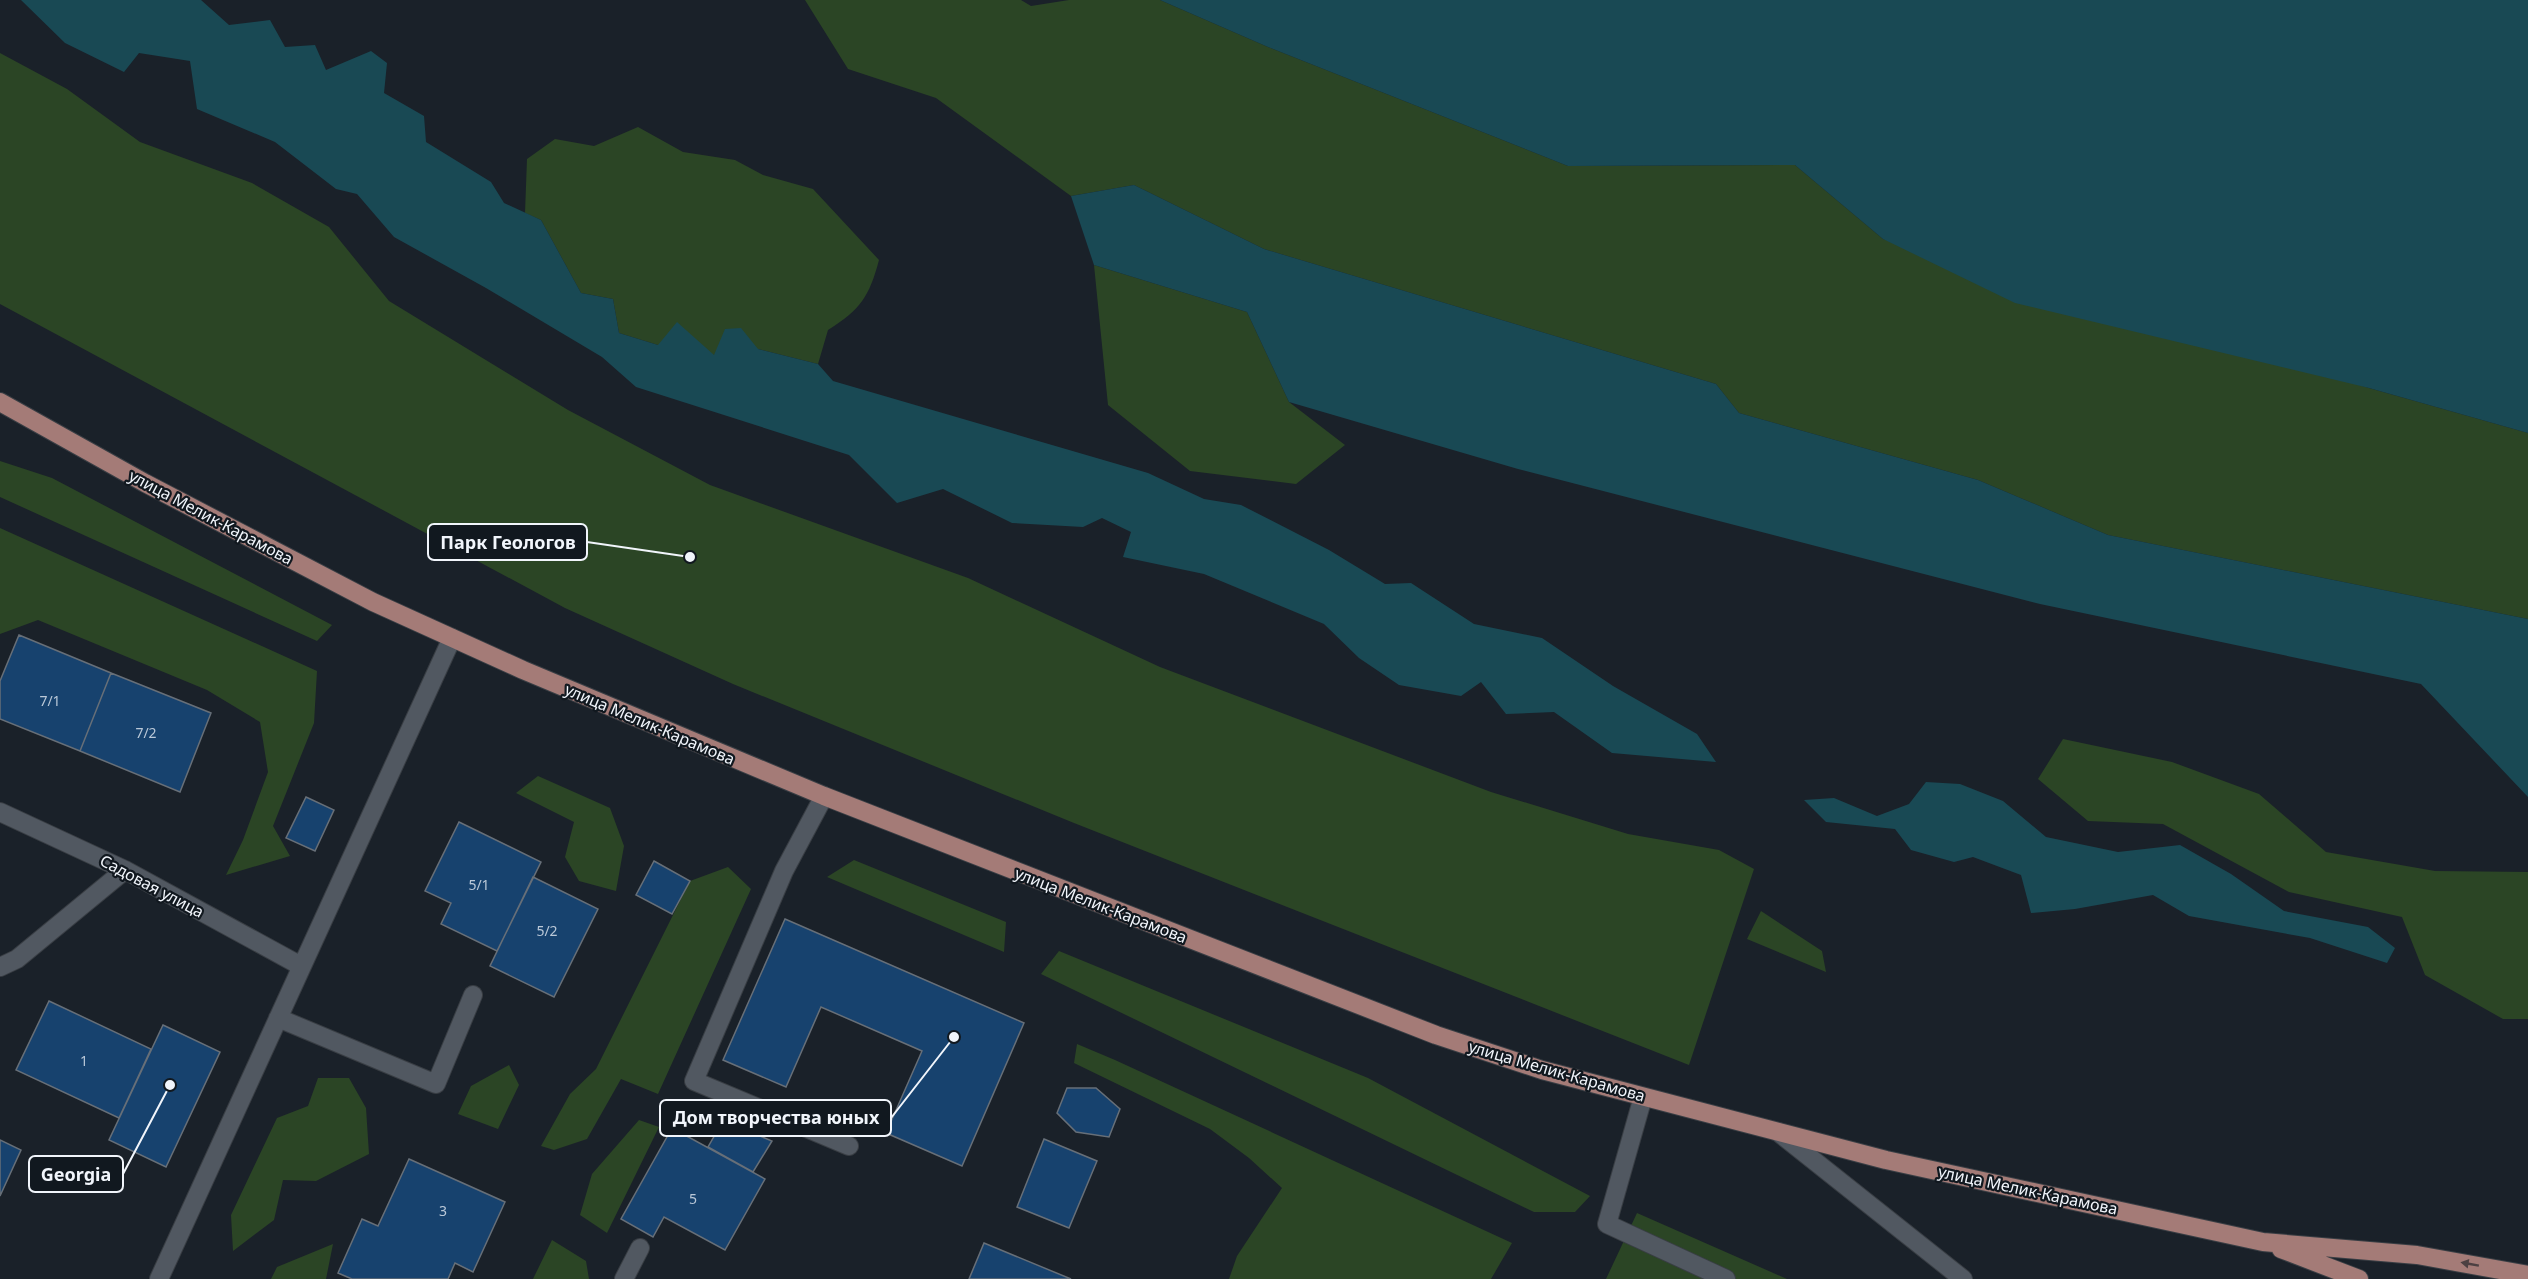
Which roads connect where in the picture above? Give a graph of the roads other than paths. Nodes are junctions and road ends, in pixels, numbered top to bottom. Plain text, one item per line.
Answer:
1 (0, 402) edge
2 (452, 638) junction
3 (824, 796) junction
4 (0, 812) edge
5 (125, 870) junction
6 (301, 966) junction
7 (0, 967) edge
8 (473, 995) dead end
9 (278, 1018) junction
10 (1643, 1097) junction
11 (1778, 1132) junction
12 (849, 1146) dead end
13 (2263, 1242) junction
14 (640, 1248) dead end
15 (2528, 1275) edge
16 (159, 1279) edge
17 (624, 1279) edge
18 (1726, 1279) edge
19 (1963, 1279) edge
20 (2359, 1279) edge

1 - 2 main road, улица Мелик-Карамова
2 - 3 main road, улица Мелик-Карамова
2 - 6 street
3 - 10 main road, улица Мелик-Карамова
3 - 12 street
4 - 5 street, Садовая улица
5 - 6 street, Садовая улица
5 - 7 street
6 - 9 street
8 - 9 street
9 - 16 street
10 - 11 main road, улица Мелик-Карамова
10 - 18 street
11 - 13 main road, улица Мелик-Карамова
11 - 19 street
15 -> 13 main road, улица Мелик-Карамова
13 - 20 main road, улица Мелик-Карамова
14 - 17 street

